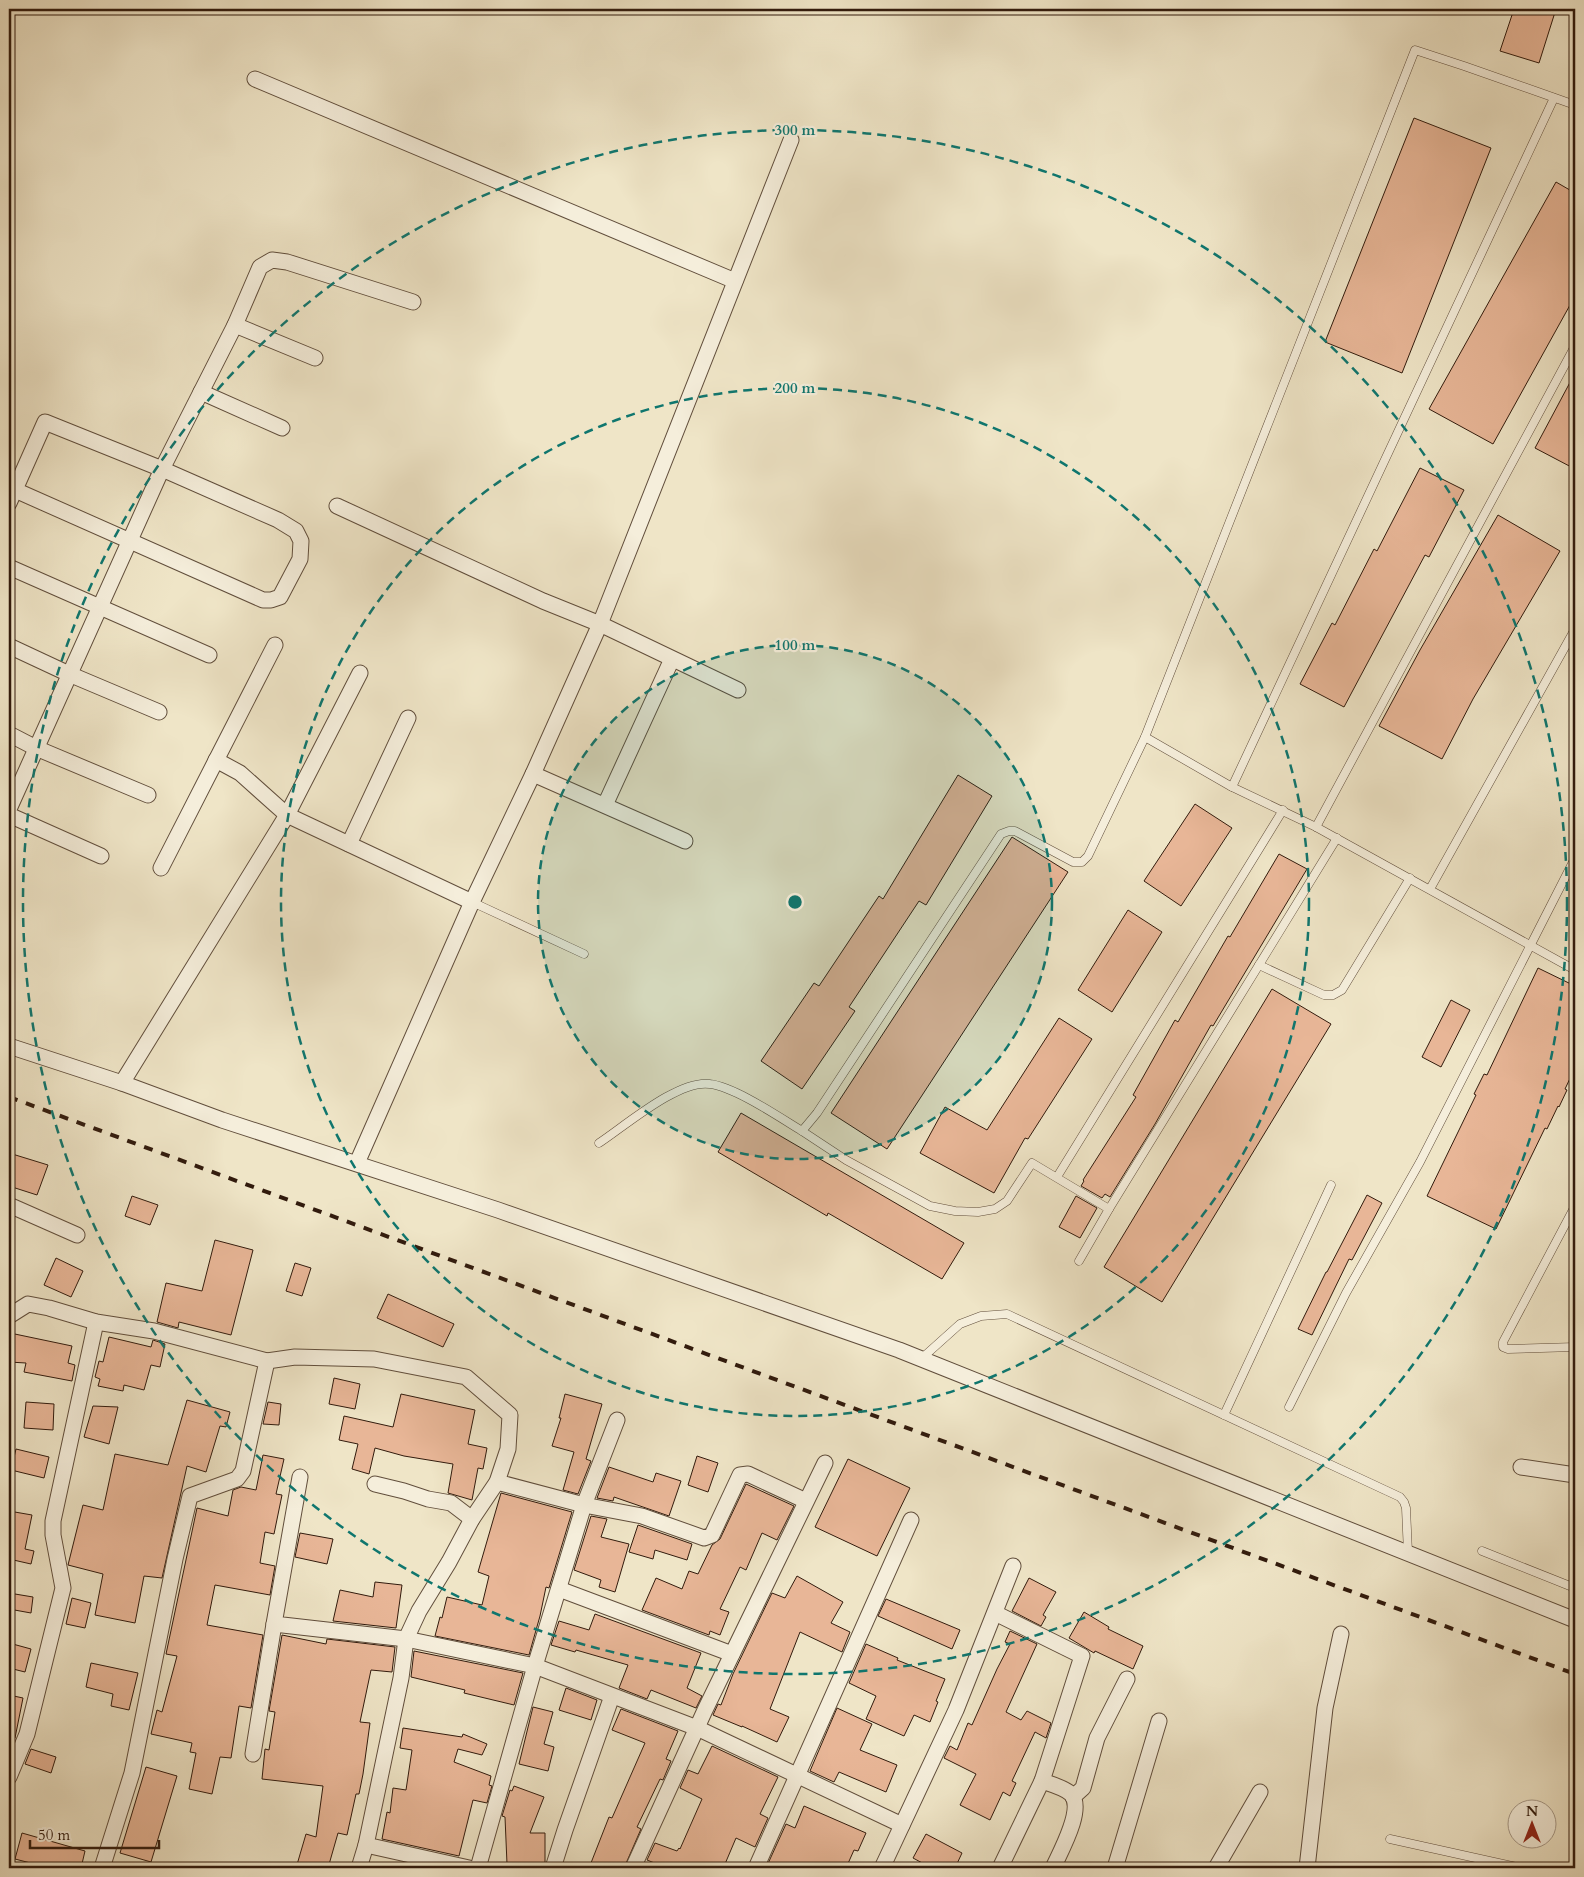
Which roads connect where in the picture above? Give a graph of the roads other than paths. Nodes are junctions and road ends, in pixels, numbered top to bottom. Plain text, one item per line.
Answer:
1 (255, 78) dead end
2 (1554, 98) junction
3 (1575, 105) edge
4 (791, 140) dead end
5 (735, 281) junction
6 (413, 302) dead end
7 (235, 325) junction
8 (1575, 346) edge
9 (315, 358) dead end
10 (201, 392) junction
11 (282, 428) dead end
12 (162, 469) junction
13 (12, 496) edge
14 (337, 506) dead end
15 (129, 541) junction
16 (9, 567) edge
17 (99, 606) junction
18 (600, 624) junction
19 (1575, 629) edge
20 (275, 645) dead end
21 (9, 646) edge
22 (209, 655) dead end
23 (672, 659) junction
24 (360, 673) dead end
25 (69, 674) junction
26 (738, 690) dead end
27 (159, 712) dead end
28 (408, 718) dead end
29 (9, 734) edge
30 (1145, 737) junction
31 (36, 748) junction
32 (216, 760) junction
33 (533, 774) junction
34 (1232, 787) junction
35 (148, 795) dead end
36 (605, 805) junction
37 (9, 809) edge
38 (1283, 810) junction
39 (287, 814) junction
40 (9, 815) edge
41 (1316, 827) junction
42 (1337, 838) junction
43 (685, 841) dead end
44 (349, 844) junction
45 (102, 856) dead end
46 (1575, 858) edge
47 (161, 868) dead end
48 (1410, 878) junction
49 (1430, 889) junction
50 (472, 902) junction
51 (1530, 946) junction
52 (584, 954) dead end
53 (1259, 965) junction
54 (1575, 970) edge
55 (9, 1046) edge
56 (122, 1083) junction
57 (802, 1131) junction
58 (599, 1143) dead end
59 (357, 1163) junction
60 (1057, 1177) junction
61 (1331, 1185) dead end
62 (9, 1205) edge
63 (1575, 1206) edge
64 (1109, 1209) junction
65 (77, 1235) dead end
66 (1079, 1262) dead end
67 (9, 1316) edge
68 (96, 1322) junction
69 (1575, 1348) edge
70 (921, 1359) junction
71 (267, 1361) junction
72 (1289, 1407) dead end
73 (1224, 1415) junction
74 (617, 1420) dead end
75 (825, 1463) dead end
76 (1521, 1467) dead end
77 (1575, 1475) edge
78 (300, 1477) dead end
79 (497, 1482) junction
80 (375, 1484) dead end
81 (806, 1501) junction
82 (584, 1505) junction
83 (472, 1519) junction
84 (911, 1520) dead end
85 (1482, 1551) dead end
86 (1408, 1553) junction
87 (1013, 1566) dead end
88 (1575, 1588) edge
89 (559, 1589) junction
90 (995, 1613) junction
91 (1575, 1620) edge
92 (274, 1624) junction
93 (1342, 1634) dead end
94 (406, 1639) junction
95 (732, 1654) junction
96 (534, 1666) junction
97 (1127, 1679) dead end
98 (612, 1696) junction
99 (1159, 1721) dead end
100 (697, 1728) junction
101 (253, 1754) dead end
102 (797, 1775) junction
103 (9, 1777) edge
104 (1042, 1780) junction
105 (1260, 1792) dead end
106 (1073, 1797) junction
107 (902, 1825) junction
108 (1390, 1839) dead end
109 (366, 1844) junction
110 (102, 1868) edge
111 (359, 1868) edge
112 (469, 1868) edge
113 (478, 1868) edge
114 (553, 1868) edge
115 (633, 1868) edge
116 (756, 1868) edge
117 (882, 1868) edge
118 (1000, 1868) edge
119 (1053, 1868) edge
120 (1115, 1868) edge
121 (1216, 1868) edge
122 (1307, 1868) edge
123 (1521, 1868) edge

1 - 5 street
2 - 3 lane
2 - 30 lane
2 - 34 lane
4 - 5 street
5 - 18 street
6 - 7 street
7 - 9 street
7 - 10 street
8 - 41 lane
10 - 11 street
10 - 12 street
12 - 13 street
12 - 15 street
12 - 15 street
13 - 15 street
14 - 18 street
15 - 17 street
16 - 17 street
17 - 22 street
17 - 25 street
18 - 23 street
18 - 33 street
19 - 49 lane
20 - 32 street
21 - 25 street
23 - 26 street
23 - 36 street
24 - 39 street
25 - 27 street
25 - 31 street
28 - 44 street
29 - 31 street
30 - 34 lane
30 - 57 lane
31 - 35 street
31 - 37 street
32 - 39 street
32 - 47 street
33 - 36 street
33 - 50 street
34 - 38 lane
36 - 43 street
38 - 41 lane
38 - 60 lane
39 - 44 street
39 - 56 street
40 - 45 street
41 - 42 lane
42 - 48 lane
42 - 53 lane
44 - 50 street
46 - 51 lane
48 - 49 lane
48 - 53 lane
49 - 51 lane
50 - 52 lane
50 - 59 street
51 - 54 lane
51 - 72 lane
53 - 64 lane
55 - 56 street
56 - 59 street
57 - 58 lane
57 - 60 lane
59 - 70 street
60 - 64 lane
61 - 73 lane
62 - 65 street
63 - 69 lane
64 - 66 lane
67 - 68 street
68 - 71 street
68 - 103 street
70 - 73 lane
70 - 86 street
71 - 79 street
71 - 110 street
73 - 86 lane
74 - 82 street
75 - 81 street
76 - 77 street
78 - 92 street
79 - 82 street
79 - 83 street
80 - 83 street
81 - 82 street
81 - 95 street
82 - 89 street
83 - 94 street
84 - 102 street
85 - 88 lane
86 - 91 street
87 - 90 street
89 - 95 street
89 - 96 street
90 - 104 street
90 - 107 street
92 - 94 street
92 - 101 street
93 - 122 street
94 - 96 street
94 - 109 street
95 - 100 street
96 - 98 street
96 - 113 street
97 - 106 street
98 - 100 street
98 - 114 street
99 - 120 street
100 - 102 street
100 - 115 street
102 - 107 street
102 - 116 street
104 - 106 street
104 - 118 street
105 - 121 street
106 - 119 street
107 - 117 street
108 - 123 lane
109 - 111 street
109 - 112 street

